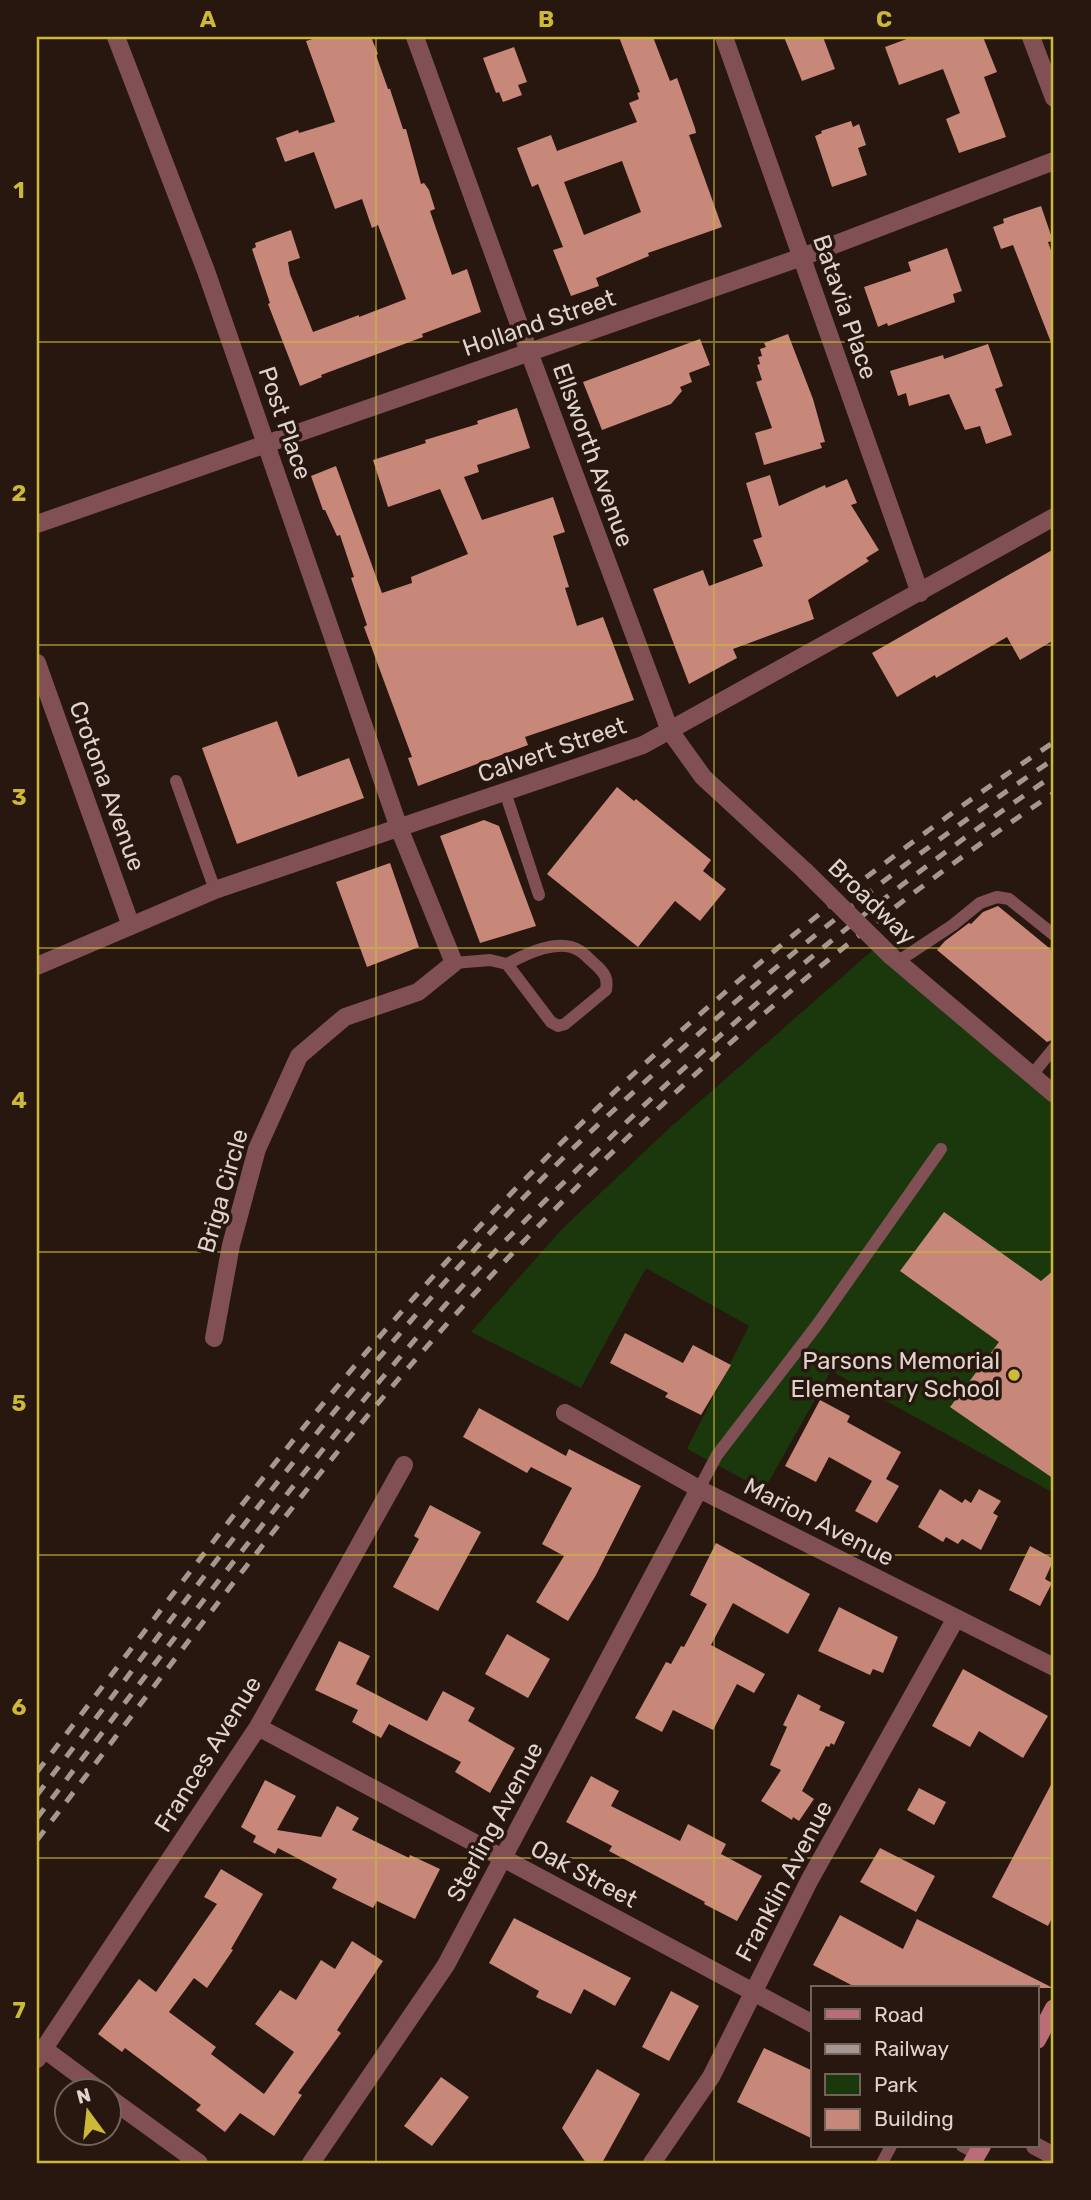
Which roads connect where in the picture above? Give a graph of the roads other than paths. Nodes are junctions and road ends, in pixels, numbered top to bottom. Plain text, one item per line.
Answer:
1 (116, 37) edge
2 (415, 37) edge
3 (724, 37) edge
4 (1031, 37) edge
5 (1054, 97) edge
6 (1054, 161) edge
7 (802, 257) junction
8 (529, 352) junction
9 (266, 443) junction
10 (1054, 517) edge
11 (37, 524) edge
12 (920, 593) junction
13 (37, 663) edge
14 (670, 731) junction
15 (176, 781) dead end
16 (505, 792) junction
17 (399, 828) junction
18 (215, 891) junction
19 (539, 895) dead end
20 (131, 926) junction
21 (1054, 935) edge
22 (894, 959) junction
23 (454, 963) junction
24 (507, 964) junction
25 (37, 966) edge
26 (1054, 1048) edge
27 (1031, 1076) junction
28 (1054, 1094) edge
29 (941, 1149) dead end
30 (214, 1338) dead end
31 (565, 1413) dead end
32 (404, 1465) dead end
33 (699, 1489) junction
34 (956, 1618) junction
35 (1054, 1667) edge
36 (258, 1727) junction
37 (503, 1858) junction
38 (754, 1992) junction
39 (1054, 2008) edge
40 (811, 2023) edge
41 (1038, 2038) edge
42 (40, 2054) edge
43 (80, 2078) edge
44 (122, 2106) edge
45 (1038, 2148) edge
46 (1054, 2156) edge
47 (199, 2163) edge
48 (311, 2163) edge
49 (652, 2163) edge

1 - 9 street, Post Place
2 - 8 street, Ellsworth Avenue
3 - 7 street, Batavia Place
4 - 5 street
6 - 7 street, Holland Street
7 - 8 street, Holland Street
7 - 12 street, Batavia Place
8 - 9 street, Holland Street
8 - 14 street, Ellsworth Avenue
9 - 11 street, Holland Street
9 - 17 street, Post Place
10 - 12 street, Calvert Street
12 - 14 street, Calvert Street
13 - 20 street, Crotona Avenue
14 - 16 street, Calvert Street
14 - 22 street, Broadway, bridge
15 - 18 lane
16 - 17 street, Calvert Street
16 - 19 lane
17 - 18 street, Calvert Street
17 - 23 street
18 - 20 street, Calvert Street
20 - 25 street, Calvert Street
21 - 22 lane
22 - 27 street, Broadway
23 - 24 lane
23 - 30 street, Briga Circle
24 - 24 lane
26 - 27 lane
27 - 28 street, Broadway
29 - 33 lane
31 - 33 street, Marion Avenue
32 - 36 street, Frances Avenue
33 - 34 street, Marion Avenue
33 - 37 street, Sterling Avenue
34 - 35 street, Marion Avenue
34 - 38 street, Franklin Avenue
36 - 37 street, Oak Street
36 - 42 street, Frances Avenue
37 - 38 street, Oak Street
37 - 48 street, Sterling Avenue
38 - 40 street, Oak Street
38 - 49 street, Franklin Avenue
39 - 41 street
42 - 43 street
44 - 47 street
45 - 46 street

